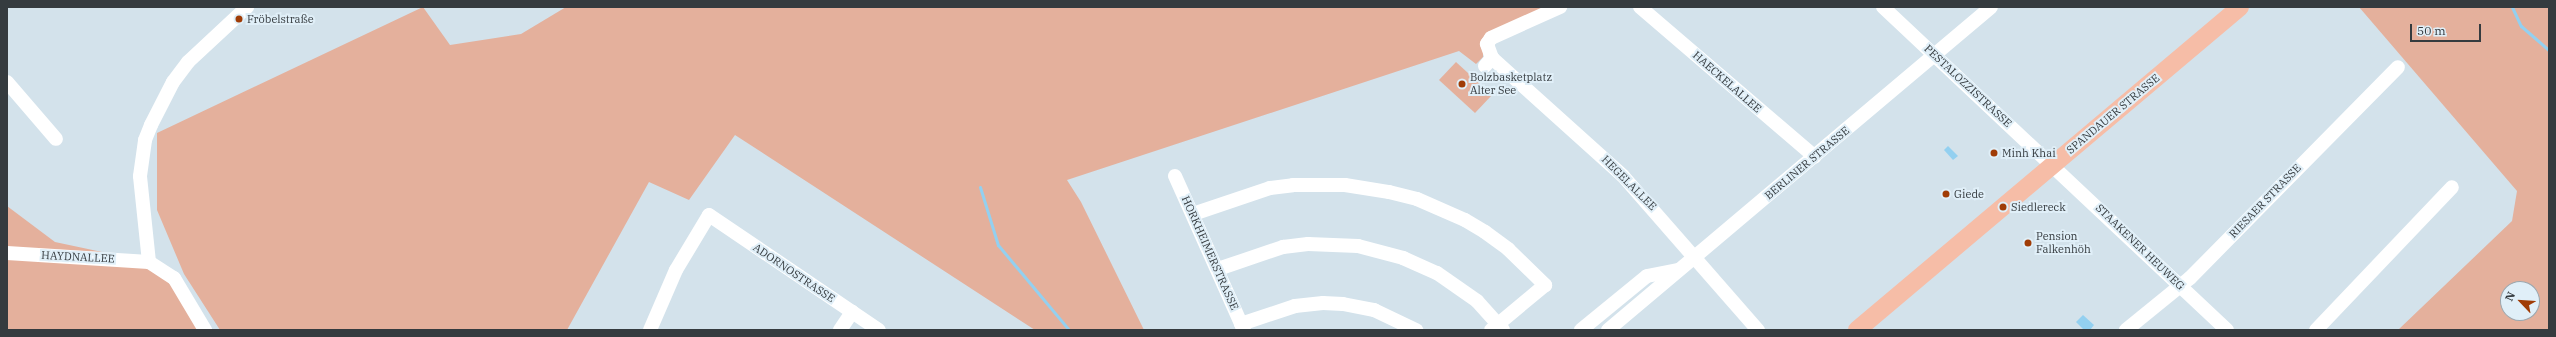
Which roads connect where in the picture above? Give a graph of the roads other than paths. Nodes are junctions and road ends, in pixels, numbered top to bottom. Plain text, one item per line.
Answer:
1 (247, 7) edge
2 (1560, 7) edge
3 (1640, 7) edge
4 (1883, 7) edge
5 (1991, 7) edge
6 (2240, 7) edge
7 (1936, 55) junction
8 (2398, 67) dead end
9 (7, 82) edge
10 (56, 139) dead end
11 (1814, 157) junction
12 (2053, 164) junction
13 (1175, 176) dead end
14 (2452, 187) dead end
15 (1193, 214) junction
16 (7, 253) edge
17 (1696, 256) junction
18 (149, 262) junction
19 (1218, 269) junction
20 (1678, 270) junction
21 (2180, 285) junction
22 (852, 312) junction
23 (1243, 327) edge
24 (1497, 328) edge
25 (655, 329) edge
26 (205, 330) edge
27 (840, 330) edge
28 (879, 330) edge
29 (1416, 330) edge
30 (1581, 330) edge
31 (1608, 330) edge
32 (1758, 330) edge
33 (1857, 330) edge
34 (2126, 330) edge
35 (2227, 330) edge
36 (2316, 330) edge

1 - 18 street
2 - 17 street, HEGELALLEE
3 - 11 street, HAECKELALLEE
4 - 7 street, PESTALOZZISTRASSE
5 - 7 street, BERLINER STRASSE
6 - 12 main road, SPANDAUER STRASSE
7 - 11 street, BERLINER STRASSE
7 - 12 street, PESTALOZZISTRASSE
8 - 21 street, RIESAER STRASSE
9 - 10 street
11 - 17 street, BERLINER STRASSE
12 - 21 street, STAAKENER HEUWEG
12 - 33 main road, SPANDAUER STRASSE
13 - 15 street, HORKHEIMERSTRASSE
14 - 36 street
15 - 19 street, HORKHEIMERSTRASSE
15 - 24 street
16 - 18 street, HAYDNALLEE
17 - 20 street, BERLINER STRASSE
17 - 32 street, HEGELALLEE
18 - 26 street
19 - 23 street, HORKHEIMERSTRASSE
19 - 24 street
20 - 30 street, BERLINER STRASSE
20 - 31 street, BERLINER STRASSE
21 - 34 street, RIESAER STRASSE
21 - 35 street, STAAKENER HEUWEG
22 - 25 street, ADORNOSTRASSE
22 - 27 street
22 - 28 street, ADORNOSTRASSE
23 - 29 street

